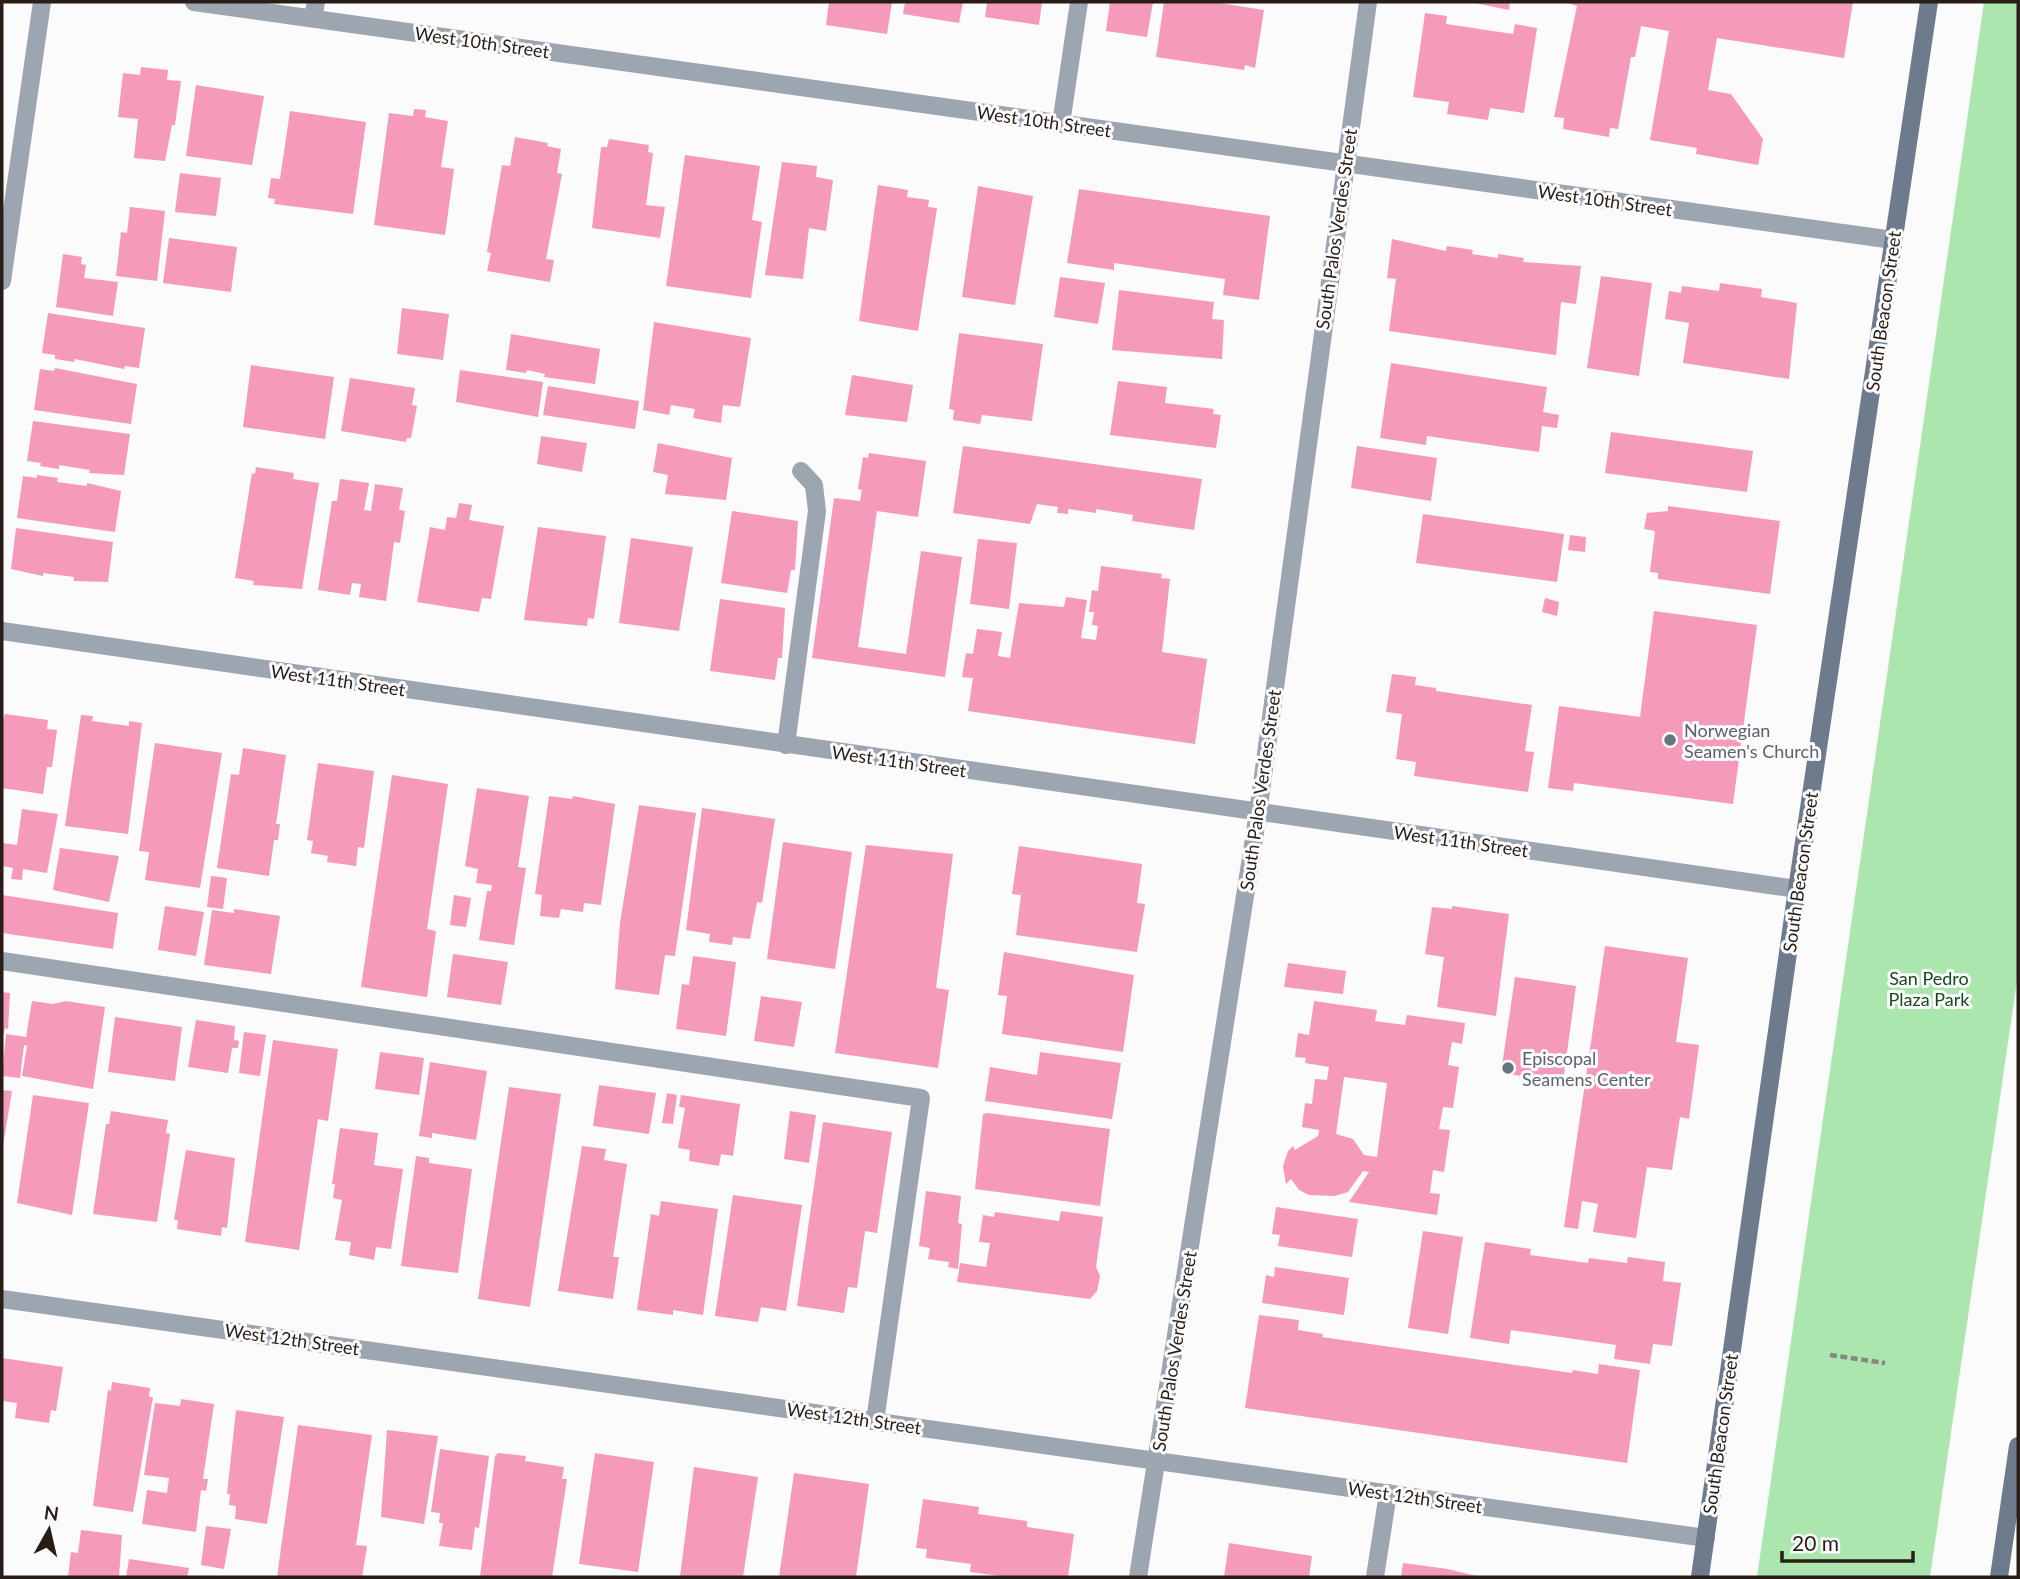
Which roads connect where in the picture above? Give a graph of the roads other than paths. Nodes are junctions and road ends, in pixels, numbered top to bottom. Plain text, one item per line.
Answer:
1 (42, 2) edge
2 (194, 2) edge
3 (1079, 2) edge
4 (1368, 2) edge
5 (1929, 2) edge
6 (314, 10) edge
7 (1061, 124) junction
8 (1344, 163) junction
9 (1893, 240) junction
10 (2, 281) edge
11 (801, 471) dead end
12 (2, 631) edge
13 (786, 745) junction
14 (1258, 813) junction
15 (1797, 888) junction
16 (2, 961) edge
17 (2, 1298) edge
18 (876, 1421) junction
19 (2018, 1446) edge
20 (1157, 1461) junction
21 (1388, 1493) junction
22 (1706, 1538) junction
23 (1138, 1577) edge
24 (1375, 1577) edge
25 (1700, 1577) edge
26 (1999, 1577) edge

1 - 10 street
2 - 6 street, West 10th Street
3 - 7 street
4 - 8 street, South Palos Verdes Street
5 - 9 street, South Beacon Street
6 - 7 street, West 10th Street
7 - 8 street, West 10th Street
8 - 9 street, West 10th Street
8 - 14 street, South Palos Verdes Street
9 - 15 street, South Beacon Street
11 - 13 street
12 - 13 street, West 11th Street
13 - 14 street, West 11th Street
14 - 15 street, West 11th Street
14 - 20 street, South Palos Verdes Street
15 - 22 street, South Beacon Street
16 - 18 street
17 - 18 street, West 12th Street
18 - 20 street, West 12th Street
19 - 26 street
20 - 21 street, West 12th Street
20 - 23 street, South Palos Verdes Street
21 - 22 street, West 12th Street
21 - 24 street
22 - 25 street, South Beacon Street

